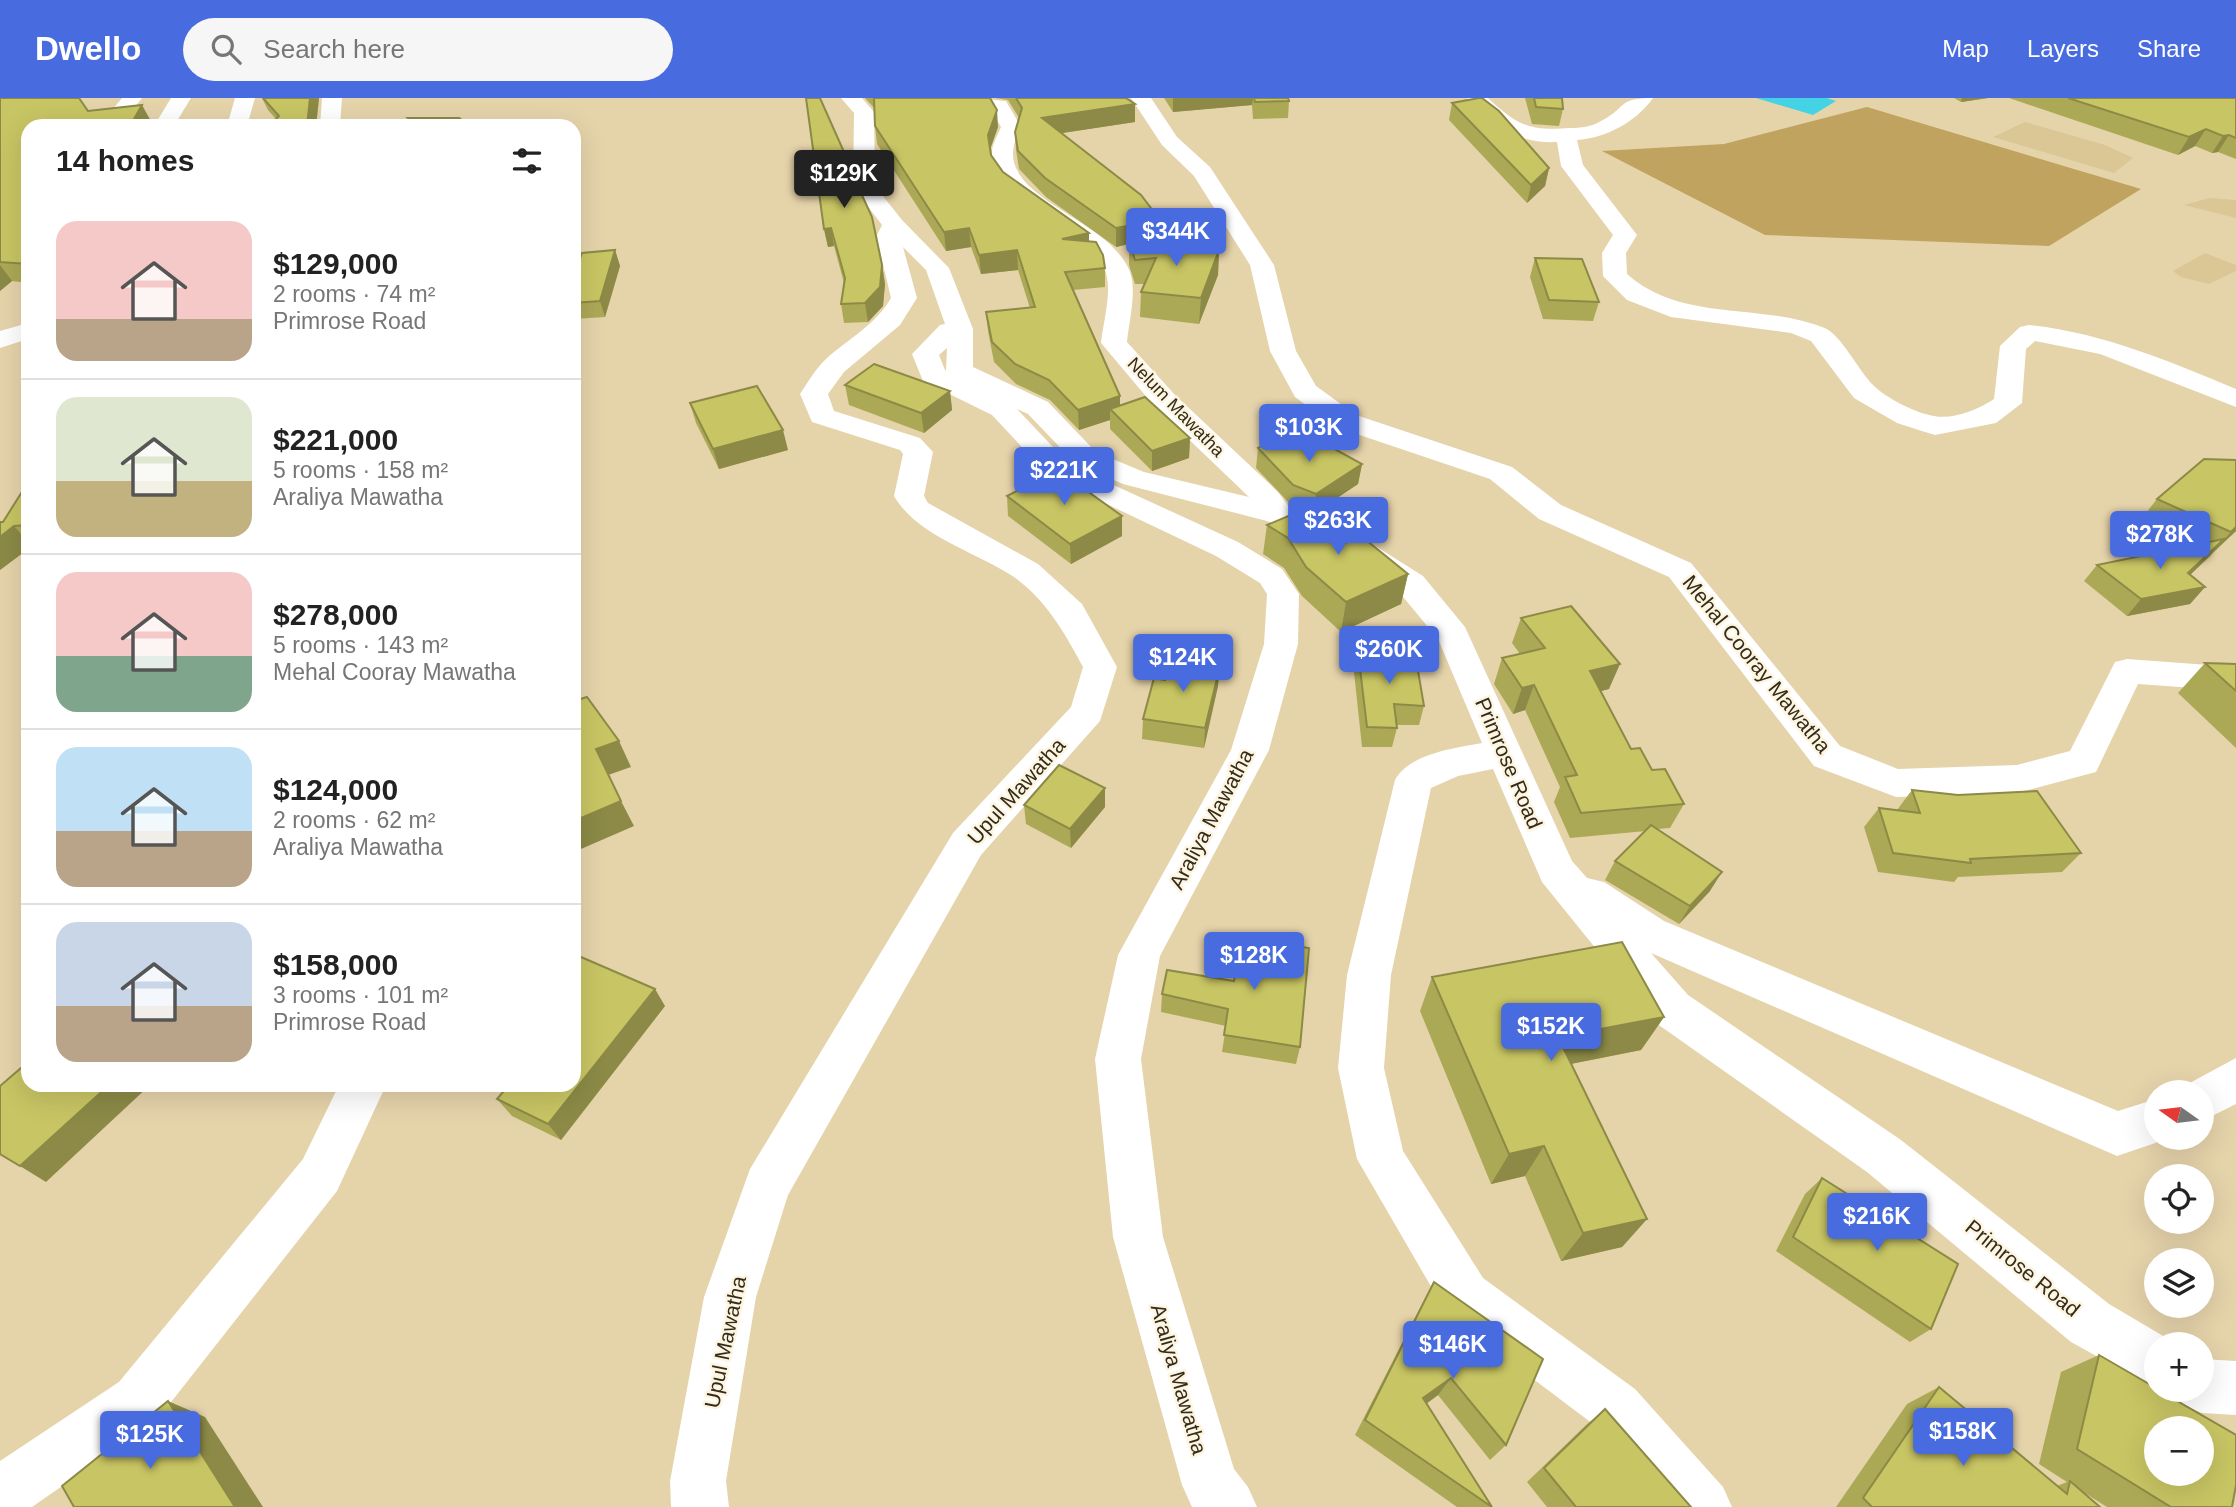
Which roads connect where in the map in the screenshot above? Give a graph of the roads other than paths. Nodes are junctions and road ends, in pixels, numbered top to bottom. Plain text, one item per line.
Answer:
1 (132, 98) edge
2 (181, 98) edge
3 (245, 98) edge
4 (332, 98) edge
5 (851, 98) edge
6 (984, 98) edge
7 (1141, 98) edge
8 (1476, 98) edge
9 (1643, 98) edge
10 (115, 119) edge
11 (168, 119) edge
12 (239, 119) edge
13 (330, 119) edge
14 (1566, 136) junction
15 (894, 225) junction
16 (960, 329) junction
17 (21, 333) edge
18 (0, 340) edge
19 (2236, 398) edge
20 (1278, 514) junction
21 (2236, 679) edge
22 (1505, 753) junction
23 (1556, 872) junction
24 (2236, 1079) edge
25 (360, 1092) edge
26 (2214, 1093) edge
27 (2144, 1125) edge
28 (2144, 1355) edge
29 (2214, 1387) edge
30 (2236, 1388) edge
31 (0, 1495) edge
32 (700, 1507) edge
33 (1228, 1507) edge
34 (1703, 1507) edge

1 - 10 street
2 - 11 street
3 - 12 street
4 - 13 street
5 - 15 street, Primrose Road
6 - 20 street, Nelum Mawatha
7 - 21 street, Mehal Cooray Mawatha
8 - 14 street
9 - 14 street
14 - 19 street
15 - 16 street, Primrose Road
15 - 32 street, Upul Mawatha
16 - 20 street, Primrose Road
16 - 33 street, Araliya Mawatha
17 - 18 street
20 - 22 street, Primrose Road
22 - 23 street, Primrose Road
22 - 34 street
23 - 27 street
23 - 28 street, Primrose Road
24 - 26 street
25 - 31 street
29 - 30 street

